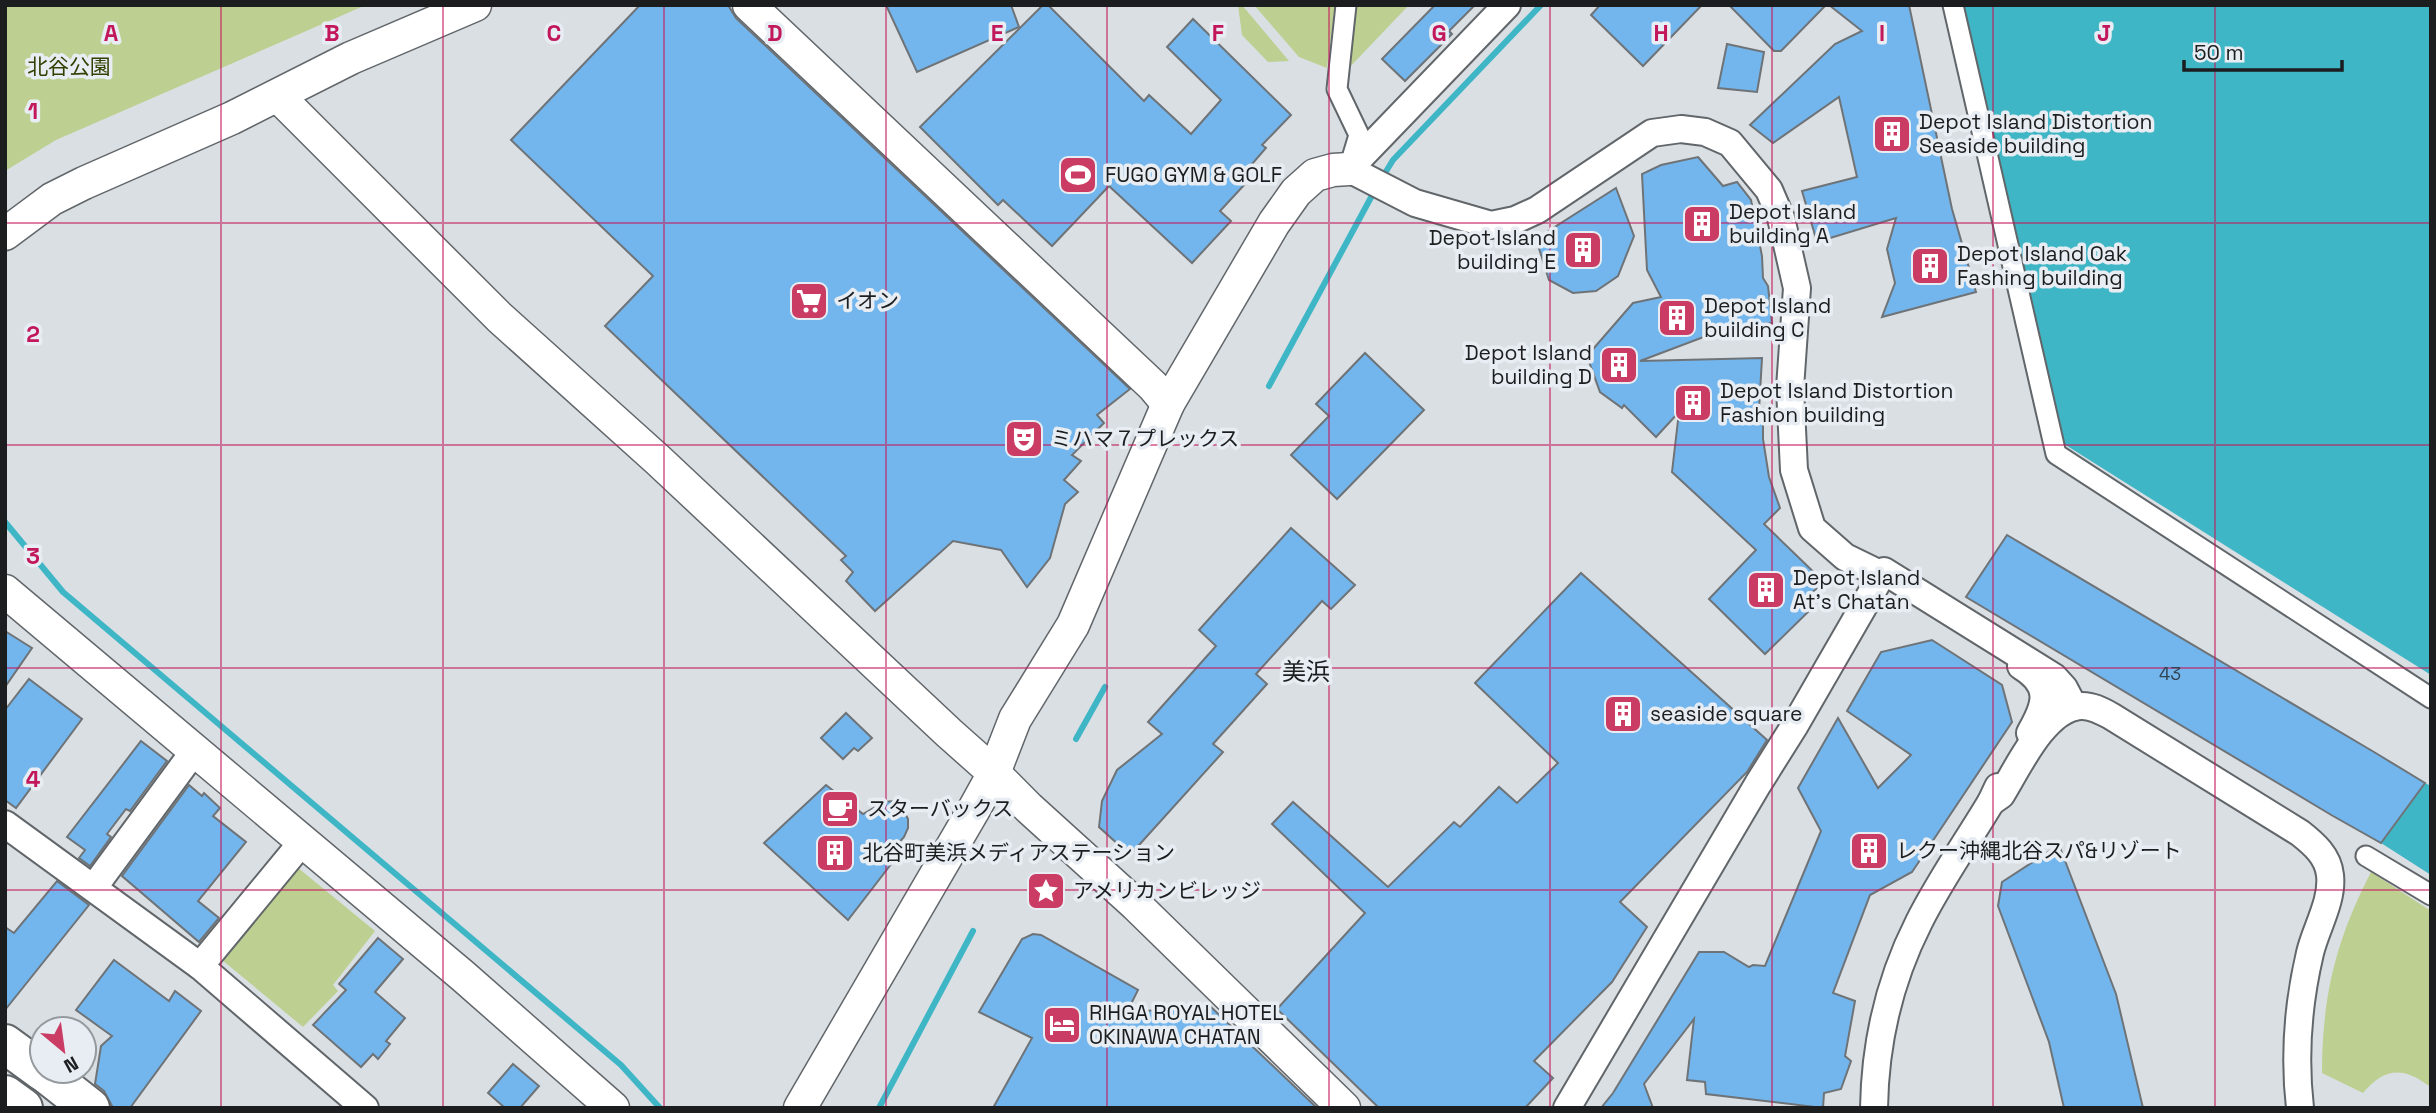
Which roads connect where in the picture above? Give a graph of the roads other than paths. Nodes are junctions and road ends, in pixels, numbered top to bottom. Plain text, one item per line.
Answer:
1 (475, 5) edge
2 (750, 5) edge
3 (1346, 5) edge
4 (1507, 5) edge
5 (1953, 5) edge
6 (278, 96) junction
7 (1349, 169) junction
8 (5, 234) edge
9 (1168, 404) junction
10 (1882, 574) junction
11 (5, 591) edge
12 (2431, 698) edge
13 (2074, 707) junction
14 (195, 750) junction
15 (994, 773) junction
16 (1991, 802) junction
17 (5, 824) edge
18 (303, 841) junction
19 (2366, 856) dead end
20 (94, 887) junction
21 (2431, 895) edge
22 (200, 966) junction
23 (5, 1044) edge
24 (28, 1061) edge
25 (60, 1085) edge
26 (5, 1095) edge
27 (23, 1108) edge
28 (90, 1108) edge
29 (365, 1108) edge
30 (613, 1108) edge
31 (800, 1108) edge
32 (1344, 1108) edge
33 (1567, 1108) edge
34 (1874, 1108) edge
35 (2300, 1108) edge

1 - 6 street
2 - 9 street
3 - 7 street
4 - 7 street
5 - 12 street
6 - 8 street
6 - 15 street
7 - 9 street
7 - 10 street
9 - 15 street
10 - 13 street
10 - 16 street
10 - 33 street
11 - 14 street
13 - 16 street
13 - 35 street
14 - 18 street
14 - 20 street
15 - 31 street
15 - 32 street
16 - 34 street
17 - 20 street
18 - 22 street
18 - 30 street
19 - 21 street
20 - 22 street
22 - 29 street
23 - 24 highway
25 - 28 highway
26 - 27 highway

